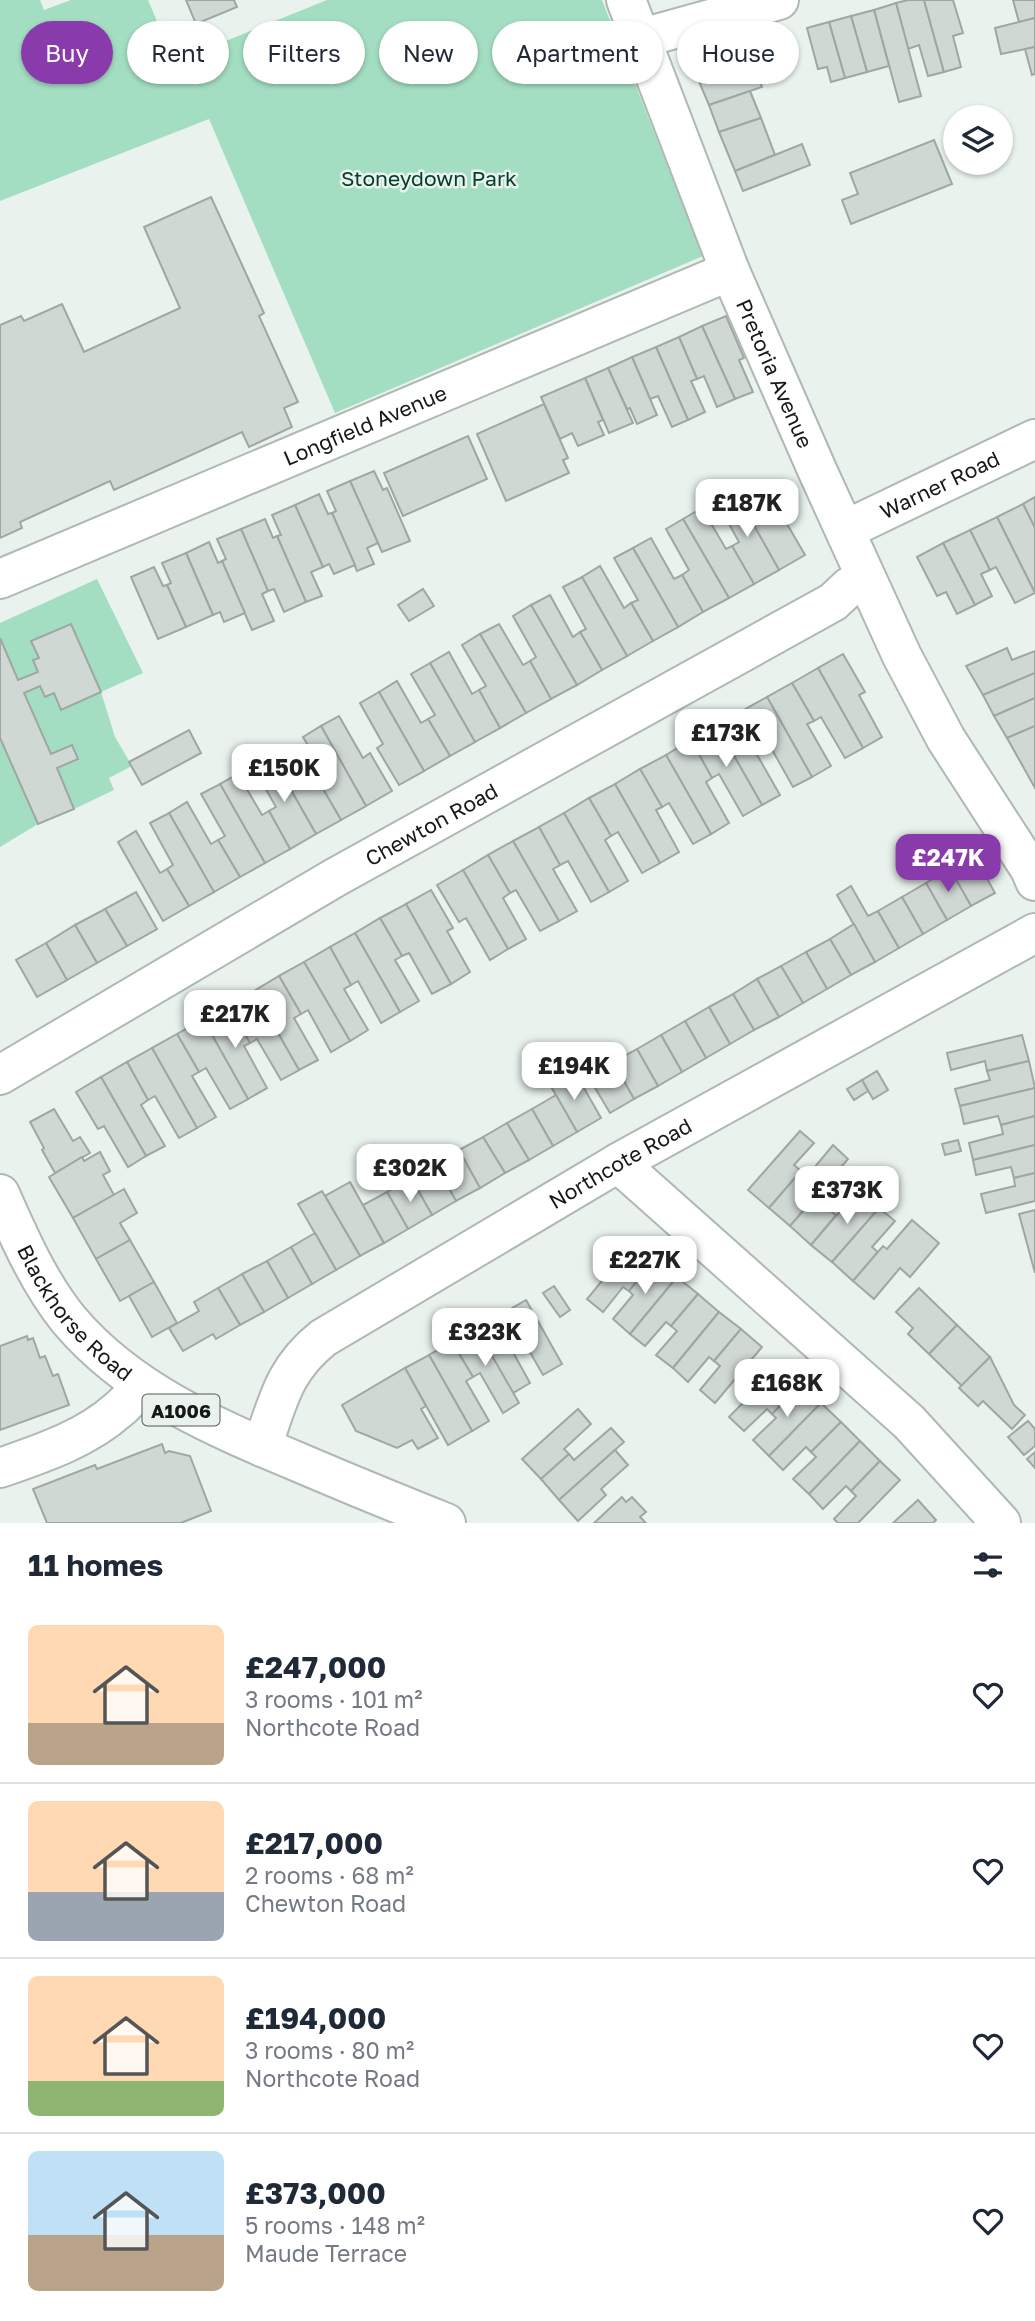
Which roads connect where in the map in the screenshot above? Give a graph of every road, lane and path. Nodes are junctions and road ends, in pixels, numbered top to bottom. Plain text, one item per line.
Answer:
1 (626, 0) edge
2 (779, 0) edge
3 (635, 21) edge
4 (663, 32) edge
5 (659, 84) edge
6 (730, 271) junction
7 (1035, 439) edge
8 (845, 530) junction
9 (0, 579) edge
10 (866, 579) junction
11 (1035, 881) edge
12 (1035, 933) edge
13 (0, 1075) edge
14 (618, 1163) junction
15 (0, 1194) edge
16 (141, 1386) junction
17 (262, 1447) junction
18 (0, 1468) edge
19 (387, 1512) edge
20 (446, 1523) edge
21 (1001, 1523) edge

1 - 3 street, Pretoria Avenue
2 - 4 street
5 - 6 street, Pretoria Avenue
6 - 8 street, Pretoria Avenue
6 - 9 street, Longfield Avenue
7 - 8 street, Warner Road
8 - 10 street, Pretoria Avenue
10 - 11 street, Pretoria Avenue
10 - 13 street, Chewton Road
12 - 14 street, Northcote Road
14 - 17 street, Northcote Road
14 - 21 street
15 - 16 street, Blackhorse Road / A1006
16 - 17 street, Blackhorse Road / A1006
16 - 18 street
17 - 19 street, Blackhorse Road / A1006
19 - 20 street, Blackhorse Road / A1006

